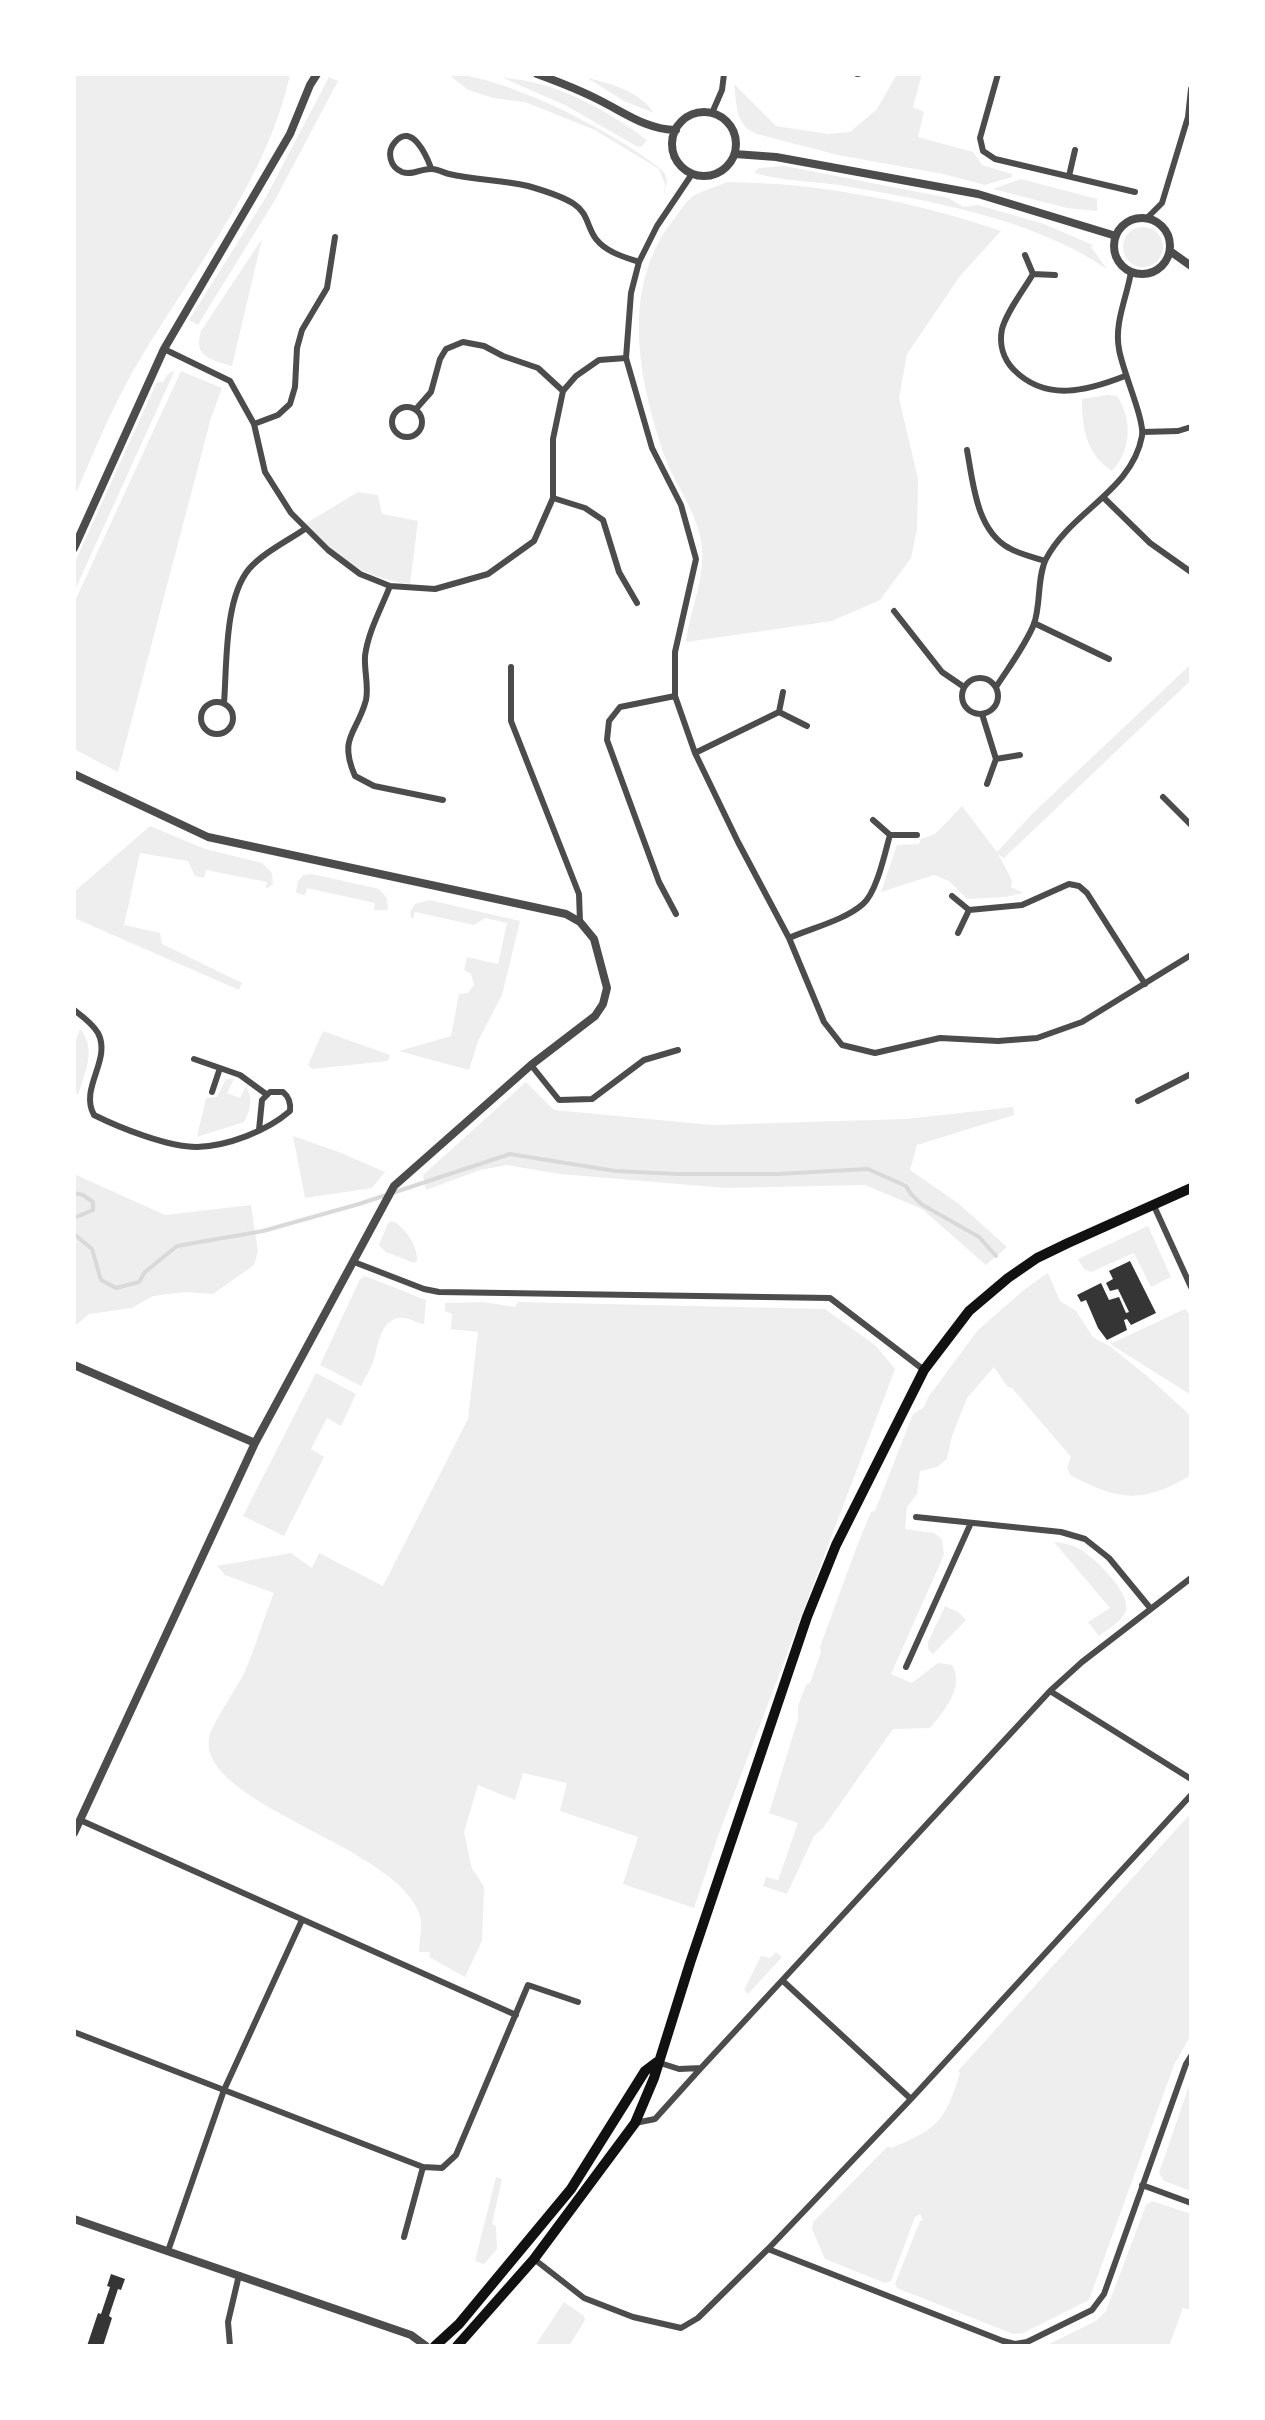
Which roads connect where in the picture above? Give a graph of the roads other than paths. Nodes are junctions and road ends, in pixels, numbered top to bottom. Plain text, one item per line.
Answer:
1 (310, 74) edge
2 (317, 74) edge
3 (537, 74) edge
4 (724, 74) edge
5 (998, 74) edge
6 (310, 85) junction
7 (1191, 89) edge
8 (712, 113) junction
9 (676, 130) junction
10 (1075, 150) dead end
11 (735, 154) junction
12 (431, 168) junction
13 (692, 174) junction
14 (1069, 176) junction
15 (1135, 192) dead end
16 (1146, 219) junction
17 (1116, 236) junction
18 (335, 237) dead end
19 (1170, 251) junction
20 (1025, 255) dead end
21 (639, 262) junction
22 (1191, 266) edge
23 (1131, 272) junction
24 (1033, 274) junction
25 (1055, 275) dead end
26 (164, 349) junction
27 (626, 358) junction
28 (1125, 376) junction
29 (563, 391) junction
30 (416, 409) junction
31 (254, 424) junction
32 (1191, 427) edge
33 (1143, 432) junction
34 (967, 450) dead end
35 (1103, 497) junction
36 (553, 498) junction
37 (305, 529) junction
38 (74, 548) edge
39 (1045, 561) junction
40 (1191, 572) edge
41 (390, 586) junction
42 (637, 603) dead end
43 (894, 611) dead end
44 (1034, 623) junction
45 (1109, 659) dead end
46 (511, 667) dead end
47 (964, 687) junction
48 (996, 687) junction
49 (783, 692) dead end
50 (675, 696) junction
51 (224, 703) junction
52 (779, 712) junction
53 (982, 714) junction
54 (807, 726) dead end
55 (695, 753) junction
56 (1020, 755) dead end
57 (996, 759) junction
58 (74, 774) edge
59 (987, 784) dead end
60 (1163, 797) dead end
61 (443, 800) dead end
62 (873, 820) dead end
63 (1191, 825) edge
64 (890, 835) junction
65 (917, 835) dead end
66 (952, 896) dead end
67 (969, 910) junction
68 (676, 914) dead end
69 (580, 922) junction
70 (958, 933) dead end
71 (789, 938) junction
72 (1191, 955) edge
73 (1145, 984) junction
74 (74, 1010) edge
75 (678, 1050) dead end
76 (194, 1059) dead end
77 (531, 1065) junction
78 (220, 1068) junction
79 (1191, 1074) edge
80 (212, 1092) dead end
81 (266, 1094) junction
82 (1138, 1101) dead end
83 (259, 1130) junction
84 (1191, 1188) edge
85 (1154, 1206) junction
86 (354, 1262) junction
87 (1191, 1287) edge
88 (74, 1365) edge
89 (924, 1370) junction
90 (255, 1443) junction
91 (916, 1517) dead end
92 (970, 1525) junction
93 (1191, 1578) edge
94 (1151, 1609) junction
95 (906, 1667) dead end
96 (1050, 1691) junction
97 (1191, 1779) edge
98 (1191, 1795) edge
99 (80, 1820) junction
100 (74, 1833) edge
101 (302, 1920) junction
102 (783, 1981) junction
103 (578, 2002) dead end
104 (516, 2015) junction
105 (74, 2032) edge
106 (1191, 2056) edge
107 (657, 2062) junction
108 (701, 2068) junction
109 (224, 2090) junction
110 (911, 2099) junction
111 (635, 2123) junction
112 (423, 2167) junction
113 (1142, 2185) junction
114 (1191, 2203) edge
115 (74, 2219) edge
116 (404, 2237) dead end
117 (768, 2249) junction
118 (168, 2251) junction
119 (534, 2259) junction
120 (239, 2275) junction
121 (230, 2346) edge
122 (426, 2346) edge
123 (435, 2346) edge
124 (457, 2346) edge

1 - 6 street
2 - 6 street
3 - 9 street
4 - 8 street
5 - 14 street
6 - 26 street
7 - 16 street
8 - 9 street
8 - 11 street
9 - 13 street
10 - 14 street
11 - 13 street
11 - 17 street
12 - 12 street
12 - 21 street
13 - 21 street
14 - 15 street
16 - 17 street
16 - 19 street
17 - 23 street
18 - 31 street
19 - 22 street
19 - 23 street
20 - 24 street
21 - 27 street
23 - 28 street
24 - 25 street
24 - 28 street
26 - 31 street
26 - 38 street
27 - 29 street
27 - 50 street
28 - 33 street
29 - 30 street
29 - 36 street
30 - 30 street
31 - 37 street
32 - 33 street
33 - 35 street
34 - 39 street
35 - 39 street
35 - 40 street
36 - 41 street
36 - 42 street
37 - 41 street
37 - 51 street
39 - 44 street
41 - 61 street
43 - 47 street
44 - 45 street
44 - 48 street
46 - 69 street
47 - 48 street
47 - 53 street
48 - 53 street
49 - 52 street
50 - 55 street
50 - 68 street
51 - 51 street
52 - 54 street
52 - 55 street
53 - 57 street
55 - 71 street
56 - 57 street
57 - 59 street
58 - 69 street
60 - 63 street
62 - 64 street
64 - 65 street
64 - 71 street
66 - 67 street
67 - 70 street
67 - 73 street
69 - 77 street
71 - 73 street
72 - 73 street
74 - 83 street
75 - 77 street
76 - 78 street
77 - 86 street
78 - 80 street
78 - 81 street
79 - 82 street
81 - 83 street
81 - 83 street
84 - 85 main road
85 - 87 street
85 - 89 main road
86 - 89 street
86 - 90 street
88 - 90 street
89 - 107 main road
90 - 99 street
91 - 92 street
92 - 94 street
92 - 95 street
93 - 94 street
94 - 96 street
96 - 97 street
96 - 102 street
98 - 110 street
99 - 100 street
99 - 101 street
101 - 104 street
101 - 109 street
102 - 108 street
102 - 110 street
103 - 104 street
104 - 112 street
105 - 109 street
106 - 113 street
107 - 108 street
107 - 111 main road
107 - 123 main road
108 - 111 street
109 - 112 street
109 - 118 street
110 - 117 street
111 - 119 main road
112 - 116 street
113 - 114 street
113 - 117 street
115 - 118 street
117 - 119 street
118 - 120 street
119 - 124 main road
120 - 121 street
120 - 122 street

